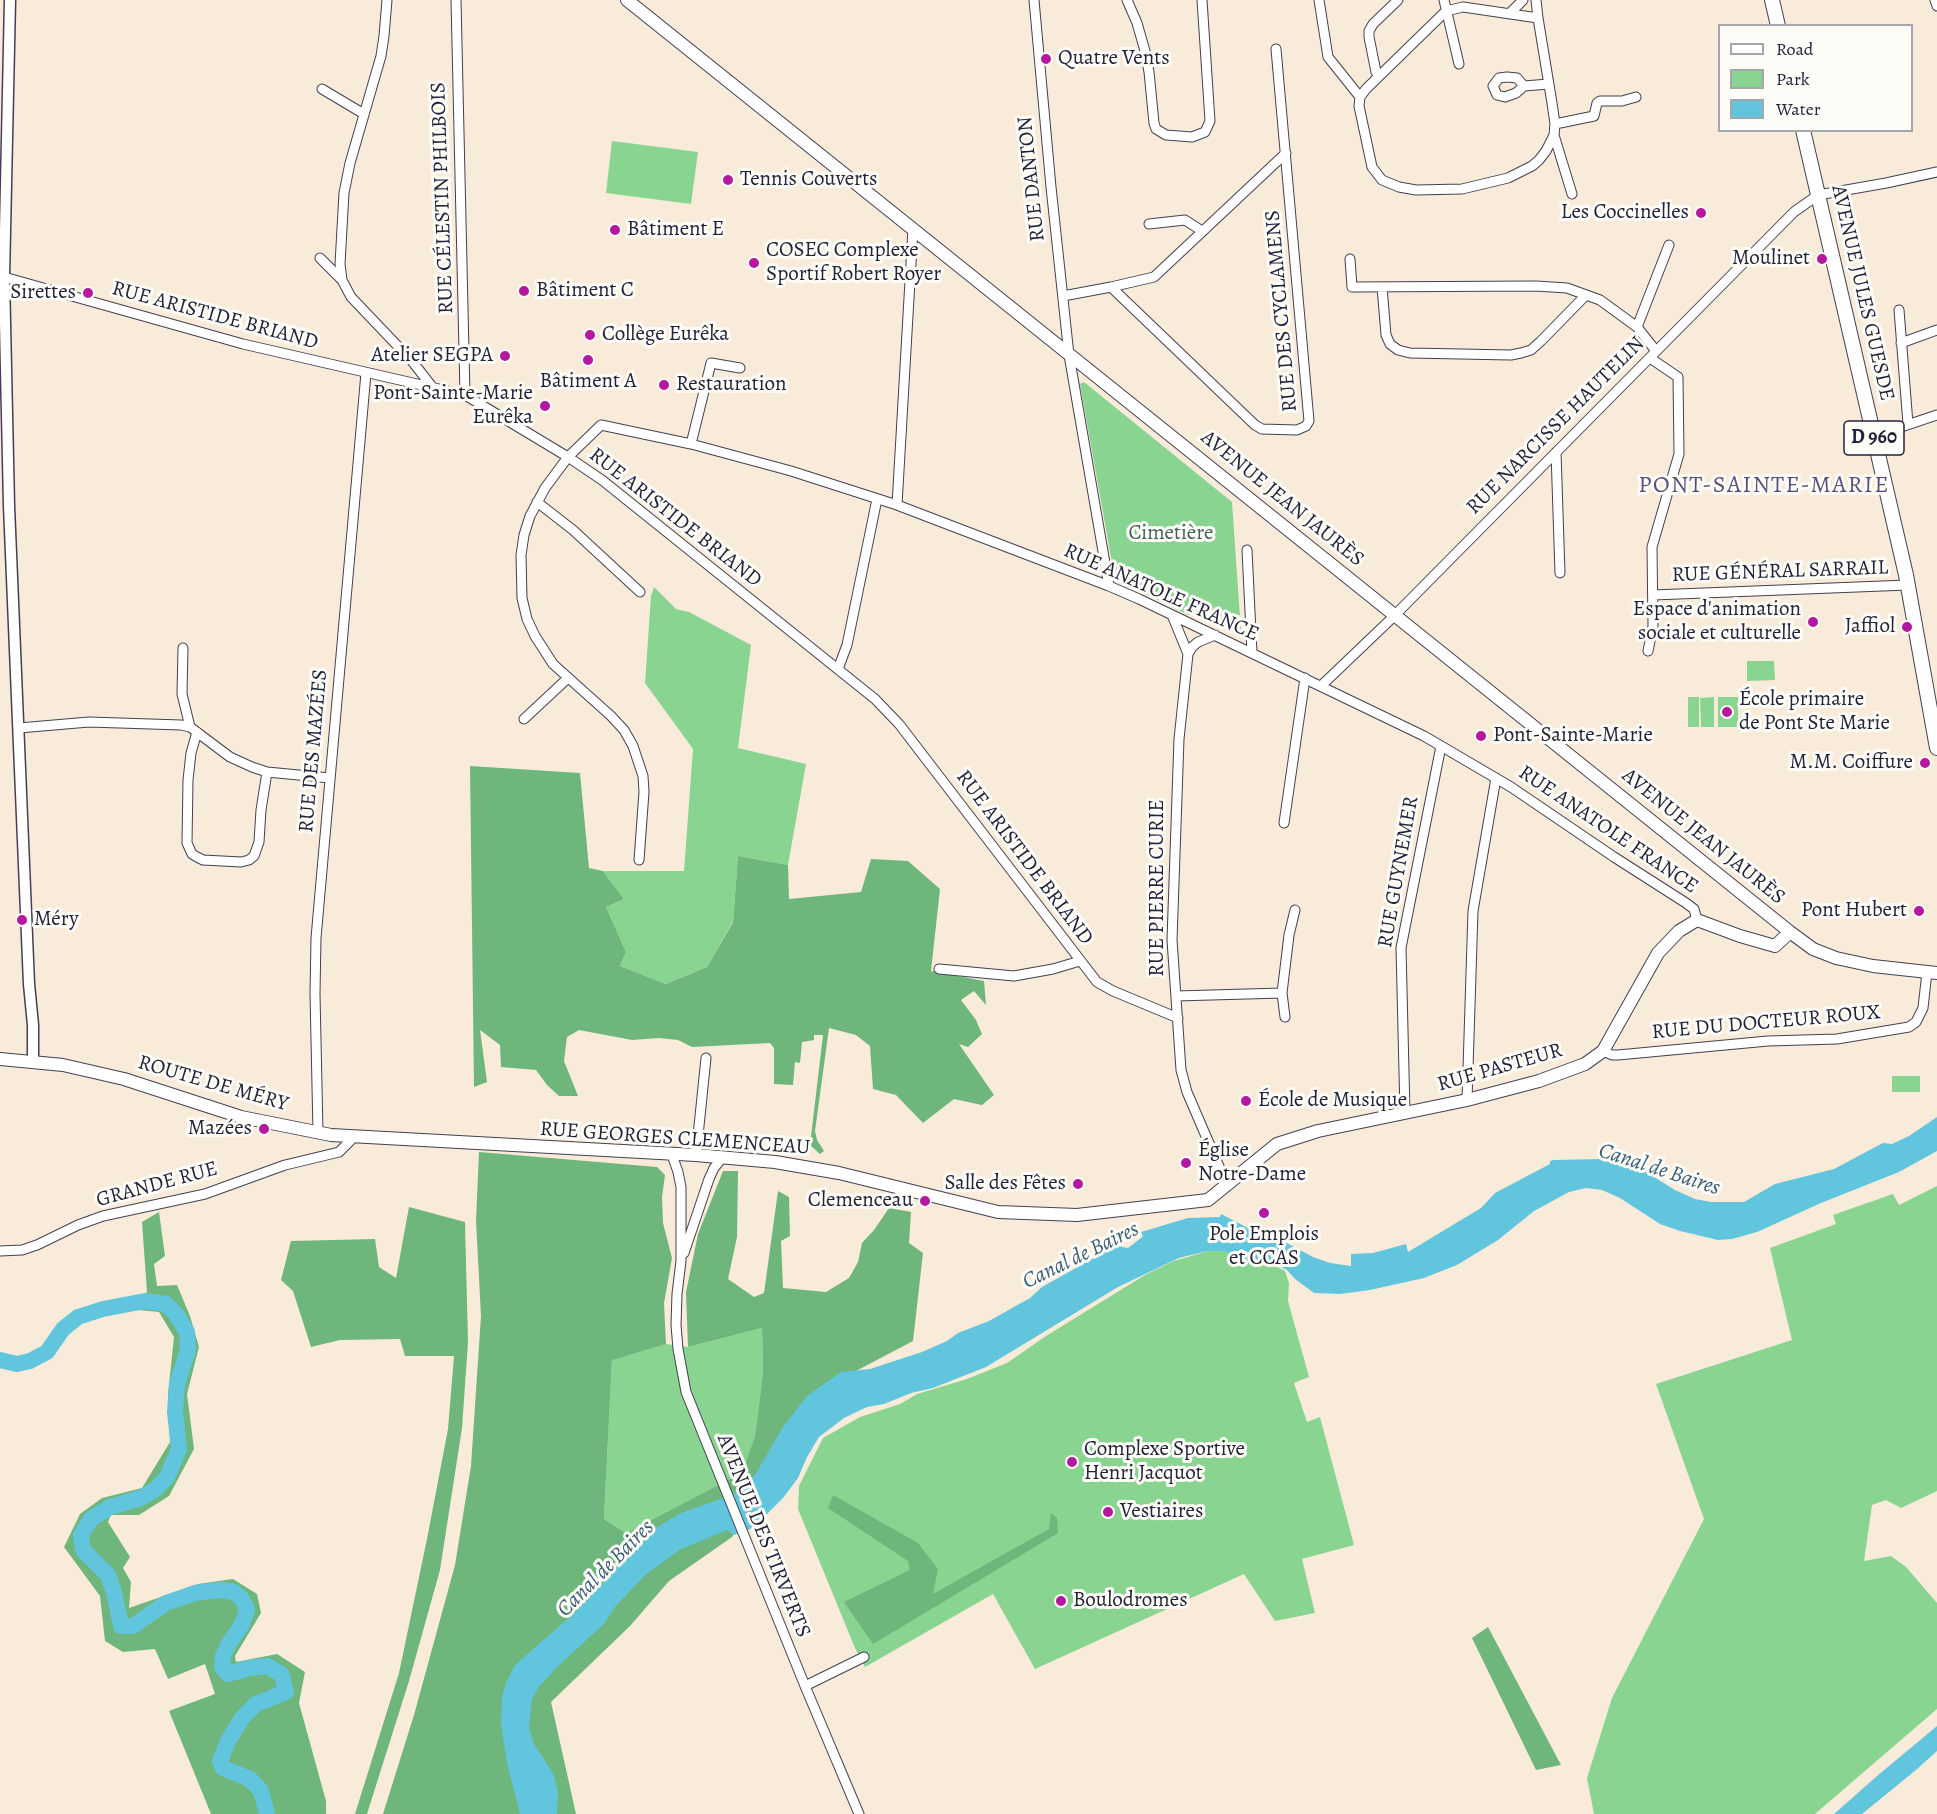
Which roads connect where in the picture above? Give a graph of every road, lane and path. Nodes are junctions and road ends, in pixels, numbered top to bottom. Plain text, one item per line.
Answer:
1 (10, 0) edge
2 (387, 0) edge
3 (456, 0) edge
4 (627, 0) edge
5 (1034, 0) edge
6 (1127, 0) edge
7 (1202, 0) edge
8 (1319, 0) edge
9 (1398, 0) edge
10 (1444, 0) edge
11 (1523, 0) edge
12 (1536, 0) edge
13 (1772, 0) edge
14 (1935, 0) edge
15 (1937, 6) edge
16 (1446, 10) junction
17 (1509, 14) junction
18 (1538, 18) junction
19 (1778, 24) edge
20 (1276, 49) dead end
21 (1459, 64) dead end
22 (1379, 76) junction
23 (1549, 84) junction
24 (1524, 86) dead end
25 (322, 89) dead end
26 (1360, 97) junction
27 (1635, 97) dead end
28 (364, 114) junction
29 (1555, 124) junction
30 (1803, 132) edge
31 (1554, 135) junction
32 (1286, 153) junction
33 (1937, 172) edge
34 (1572, 194) dead end
35 (1818, 195) junction
36 (1149, 224) dead end
37 (913, 229) junction
38 (1202, 231) junction
39 (1669, 244) dead end
40 (320, 258) dead end
41 (1350, 260) dead end
42 (4, 278) junction
43 (342, 280) junction
44 (1111, 287) junction
45 (1382, 287) junction
46 (1586, 295) junction
47 (1063, 296) junction
48 (1899, 310) dead end
49 (1637, 327) junction
50 (1937, 330) edge
51 (1900, 343) junction
52 (1653, 354) junction
53 (1069, 355) junction
54 (412, 362) junction
55 (740, 368) dead end
56 (366, 373) junction
57 (3, 380) edge
58 (410, 384) junction
59 (433, 388) junction
60 (465, 395) junction
61 (1937, 414) edge
62 (1908, 424) junction
63 (1874, 436) junction
64 (691, 444) junction
65 (1556, 452) junction
66 (568, 457) junction
67 (877, 499) junction
68 (537, 502) junction
69 (897, 505) junction
70 (4, 506) edge
71 (1247, 550) dead end
72 (1560, 573) dead end
73 (1908, 585) junction
74 (1109, 586) junction
75 (640, 592) dead end
76 (1653, 595) junction
77 (1172, 615) junction
78 (1395, 615) junction
79 (1215, 635) junction
80 (183, 648) dead end
81 (1648, 651) dead end
82 (1252, 653) junction
83 (1188, 654) junction
84 (838, 669) junction
85 (568, 678) junction
86 (1305, 678) junction
87 (1322, 685) junction
88 (1933, 704) edge
89 (524, 719) dead end
90 (19, 728) junction
91 (193, 729) junction
92 (1441, 746) junction
93 (1937, 747) edge
94 (267, 772) junction
95 (330, 778) junction
96 (1496, 778) junction
97 (1284, 824) dead end
98 (639, 860) dead end
99 (1295, 910) dead end
100 (1697, 920) junction
101 (1790, 932) junction
102 (1080, 961) junction
103 (939, 969) dead end
104 (1932, 972) edge
105 (1282, 993) junction
106 (1176, 996) junction
107 (1285, 1017) dead end
108 (1178, 1018) junction
109 (1603, 1051) junction
110 (706, 1058) dead end
111 (0, 1059) edge
112 (33, 1062) junction
113 (1467, 1100) junction
114 (1405, 1113) junction
115 (318, 1132) junction
116 (351, 1136) junction
117 (452, 1142) joint
118 (672, 1155) junction
119 (696, 1155) junction
120 (722, 1158) junction
121 (1227, 1185) junction
122 (1213, 1197) joint
123 (0, 1251) edge
124 (681, 1261) junction
125 (864, 1657) dead end
126 (804, 1686) junction
127 (859, 1814) edge

1 - 42 street
2 - 28 street
3 - 60 street, RUE CÉLESTIN PHILBOIS
4 - 37 main road, AVENUE JEAN JAURÈS
5 - 47 street, RUE DANTON
6 - 7 street
8 - 26 street
9 - 22 street
10 - 16 street
11 - 17 street
12 - 18 street
13 - 19 main road
14 - 15 street
16 - 17 street
16 - 21 street
16 - 22 street
17 - 18 street
18 - 23 street
20 - 32 street, RUE DES CYCLAMENS
22 - 26 street
23 - 24 street
23 - 29 street
25 - 28 street
26 - 31 street
27 - 29 street
28 - 43 street
29 - 31 street
30 - 35 main road, AVENUE JULES GUESDE / D 960
31 - 34 street
32 - 38 street
32 - 44 street, RUE DES CYCLAMENS
33 - 35 street
35 - 52 street, RUE NARCISSE HAUTELIN
35 - 63 main road, AVENUE JULES GUESDE / D 960
36 - 38 street
37 - 53 main road, AVENUE JEAN JAURÈS
37 - 69 street
38 - 44 street
39 - 49 street
40 - 43 street
41 - 45 street
42 - 56 street, RUE ARISTIDE BRIAND
42 - 57 street
43 - 54 street
44 - 47 street
45 - 46 street
45 - 46 street
46 - 49 street
47 - 53 street, RUE DANTON
48 - 51 street
49 - 52 street
50 - 51 street
51 - 62 street
52 - 65 street, RUE NARCISSE HAUTELIN
52 - 76 street
53 - 74 street, RUE DANTON
53 - 78 main road, AVENUE JEAN JAURÈS
54 - 58 street
54 - 59 street
55 - 64 street
56 - 58 street, RUE ARISTIDE BRIAND
56 - 95 street, RUE DES MAZÉES
57 - 70 street
58 - 59 street, RUE ARISTIDE BRIAND
59 - 60 street, RUE ARISTIDE BRIAND
60 - 66 street, RUE ARISTIDE BRIAND
61 - 62 street
62 - 63 street
63 - 73 main road, AVENUE JULES GUESDE / D 960
64 - 66 street, RUE ANATOLE FRANCE
64 - 67 street, RUE ANATOLE FRANCE
65 - 72 street
65 - 78 street, RUE NARCISSE HAUTELIN
66 - 68 street
66 - 84 street, RUE ARISTIDE BRIAND
67 - 69 street, RUE ANATOLE FRANCE
67 - 84 street
68 - 75 street
68 - 85 street
69 - 74 street, RUE ANATOLE FRANCE
70 - 90 street
71 - 82 street
73 - 76 street, RUE GÉNÉRAL SARRAIL
73 - 88 main road, AVENUE JULES GUESDE / D 960
74 - 77 street, RUE ANATOLE FRANCE
76 - 81 street
77 - 79 street, RUE ANATOLE FRANCE
77 - 83 street, RUE PIERRE CURIE
78 - 87 street, RUE NARCISSE HAUTELIN
78 - 101 main road, AVENUE JEAN JAURÈS
79 - 82 street, RUE ANATOLE FRANCE
79 - 83 street
80 - 91 street
82 - 86 street, RUE ANATOLE FRANCE
83 - 106 street, RUE PIERRE CURIE
84 - 102 street, RUE ARISTIDE BRIAND
85 - 89 street
85 - 98 street
86 - 87 street, RUE ANATOLE FRANCE
86 - 97 street
87 - 92 street, RUE ANATOLE FRANCE
88 - 93 main road, AVENUE JULES GUESDE / D 960
90 - 91 street
90 - 112 street
91 - 94 street
91 - 94 street
92 - 96 street, RUE ANATOLE FRANCE
92 - 114 street, RUE GUYNEMER
94 - 95 street
95 - 115 street, RUE DES MAZÉES
96 - 100 street, RUE ANATOLE FRANCE
96 - 113 street
99 - 105 street
100 - 101 main road
100 - 109 main road, RUE PASTEUR
101 - 104 main road, AVENUE JEAN JAURÈS
102 - 103 street
102 - 108 street, RUE ARISTIDE BRIAND
104 - 109 street, RUE DU DOCTEUR ROUX
105 - 106 street
105 - 107 street
106 - 108 street, RUE PIERRE CURIE
108 - 121 street, RUE PIERRE CURIE
109 - 113 main road, RUE PASTEUR
110 - 119 street
111 - 112 main road, ROUTE DE MÉRY
112 - 115 main road, ROUTE DE MÉRY
113 - 114 main road, RUE PASTEUR
114 - 121 main road, RUE PASTEUR
115 - 116 main road, ROUTE DE MÉRY
116 - 117 main road, ROUTE DE MÉRY
116 - 123 street, GRANDE RUE
117 - 118 main road, RUE GEORGES CLEMENCEAU
118 - 119 main road, RUE GEORGES CLEMENCEAU
118 - 124 street, AVENUE DES TIRVERTS
119 - 120 main road, RUE GEORGES CLEMENCEAU
120 - 122 main road, RUE GEORGES CLEMENCEAU
120 - 124 street, AVENUE DES TIRVERTS
121 - 122 main road, RUE PASTEUR
124 - 126 street, AVENUE DES TIRVERTS
125 - 126 street
126 - 127 street, AVENUE DES TIRVERTS

